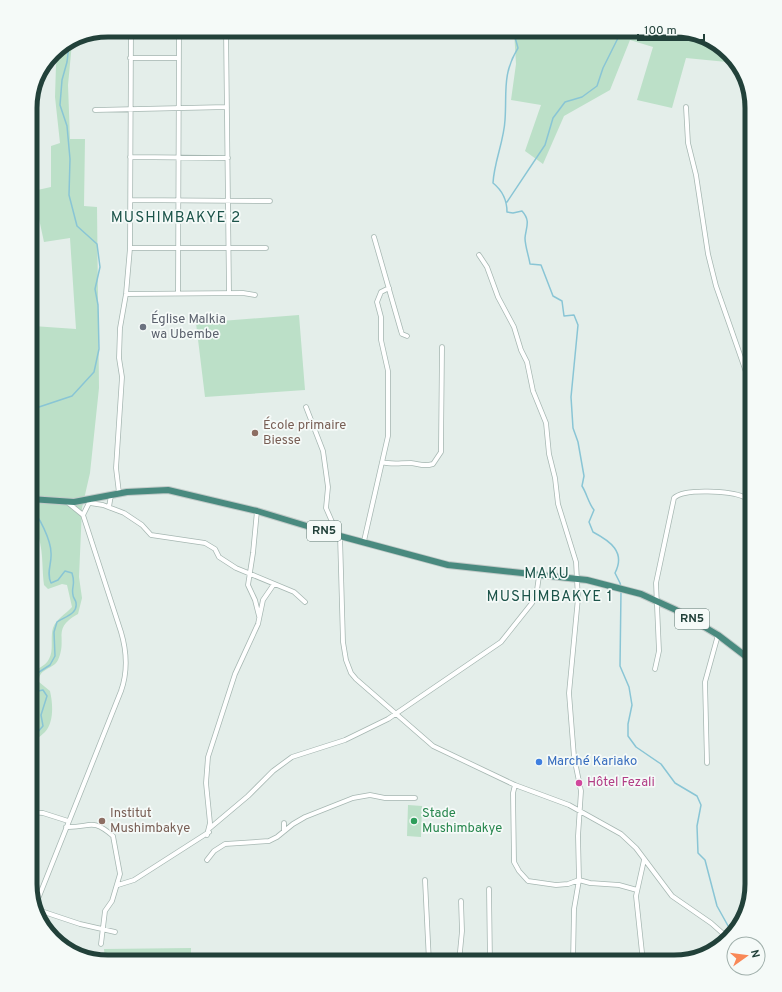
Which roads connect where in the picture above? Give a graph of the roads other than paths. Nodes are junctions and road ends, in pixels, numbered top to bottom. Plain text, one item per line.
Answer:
1 (130, 37) edge
2 (179, 37) edge
3 (226, 37) edge
4 (130, 58) junction
5 (179, 58) junction
6 (227, 107) junction
7 (686, 107) dead end
8 (179, 108) junction
9 (132, 109) junction
10 (95, 110) dead end
11 (130, 157) junction
12 (179, 157) junction
13 (228, 158) junction
14 (131, 200) junction
15 (178, 200) junction
16 (228, 201) junction
17 (270, 201) dead end
18 (374, 237) dead end
19 (130, 248) junction
20 (178, 248) junction
21 (229, 248) junction
22 (266, 248) dead end
23 (479, 255) dead end
24 (388, 288) junction
25 (229, 293) junction
26 (126, 294) junction
27 (178, 294) junction
28 (255, 295) dead end
29 (408, 336) dead end
30 (442, 347) dead end
31 (745, 369) edge
32 (306, 407) dead end
33 (382, 462) junction
34 (119, 493) junction
35 (110, 495) junction
36 (745, 498) edge
37 (37, 500) edge
38 (90, 501) junction
39 (67, 502) junction
40 (109, 507) junction
41 (257, 511) junction
42 (84, 515) junction
43 (333, 534) junction
44 (340, 536) junction
45 (364, 541) junction
46 (250, 573) junction
47 (539, 576) junction
48 (577, 578) junction
49 (274, 584) junction
50 (656, 600) junction
51 (305, 602) dead end
52 (259, 616) junction
53 (718, 635) junction
54 (745, 656) edge
55 (655, 669) dead end
56 (395, 714) junction
57 (707, 763) dead end
58 (515, 785) junction
59 (415, 798) dead end
60 (580, 810) junction
61 (37, 813) edge
62 (68, 821) junction
63 (284, 823) dead end
64 (66, 827) junction
65 (209, 831) junction
66 (284, 831) junction
67 (207, 860) dead end
68 (644, 860) junction
69 (425, 880) dead end
70 (579, 880) junction
71 (118, 885) junction
72 (489, 889) dead end
73 (637, 890) junction
74 (38, 898) edge
75 (461, 901) dead end
76 (42, 911) edge
77 (102, 929) junction
78 (115, 932) dead end
79 (724, 934) edge
80 (101, 944) dead end
81 (429, 955) edge
82 (460, 955) edge
83 (490, 955) edge
84 (573, 955) edge
85 (642, 955) edge

1 - 4 street
2 - 5 street
3 - 6 street
4 - 5 street
4 - 9 street
5 - 8 street
6 - 8 street
6 - 13 street
7 - 31 street
8 - 9 street
8 - 12 street
9 - 10 street
9 - 11 street
11 - 12 street
11 - 14 street
12 - 13 street
12 - 15 street
13 - 16 street
14 - 15 street
14 - 19 street
15 - 16 street
15 - 20 street
16 - 17 street
16 - 21 street
18 - 24 street
19 - 20 street
19 - 26 street
20 - 21 street
20 - 27 street
21 - 22 street
21 - 25 street
23 - 48 street
24 - 29 street
24 - 33 street
25 - 27 street
25 - 28 street
26 - 27 street
26 - 34 street
30 - 33 street
32 - 43 street
33 - 45 street
34 - 35 highway, RN5
34 - 41 highway, RN5
35 - 38 highway, RN5
35 - 40 street
36 - 50 street
37 - 39 highway, RN5
38 - 39 highway, RN5
38 - 40 street
38 - 42 street
39 - 42 street
40 - 46 street
41 - 43 highway, RN5
41 - 46 street
42 - 62 street
43 - 44 highway, RN5
44 - 45 highway, RN5
44 - 56 street
45 - 47 highway, RN5
46 - 49 street
46 - 52 street
47 - 48 highway, RN5
47 - 56 street
48 - 50 highway, RN5
48 - 60 street
49 - 51 street
49 - 52 street
50 - 53 highway, RN5
50 - 55 street
52 - 65 street
53 - 54 highway, RN5
53 - 57 street
56 - 58 street
56 - 65 street
58 - 60 street
58 - 70 street
59 - 66 street
60 - 68 street
60 - 70 street
61 - 62 street
62 - 64 street
63 - 66 street
64 - 71 street
64 - 74 street
65 - 71 street
66 - 67 street
68 - 73 street
68 - 79 street
69 - 81 street
70 - 73 street
70 - 84 street
71 - 77 street
72 - 83 street
73 - 85 street
75 - 82 street
76 - 77 street
77 - 78 street
77 - 80 street

